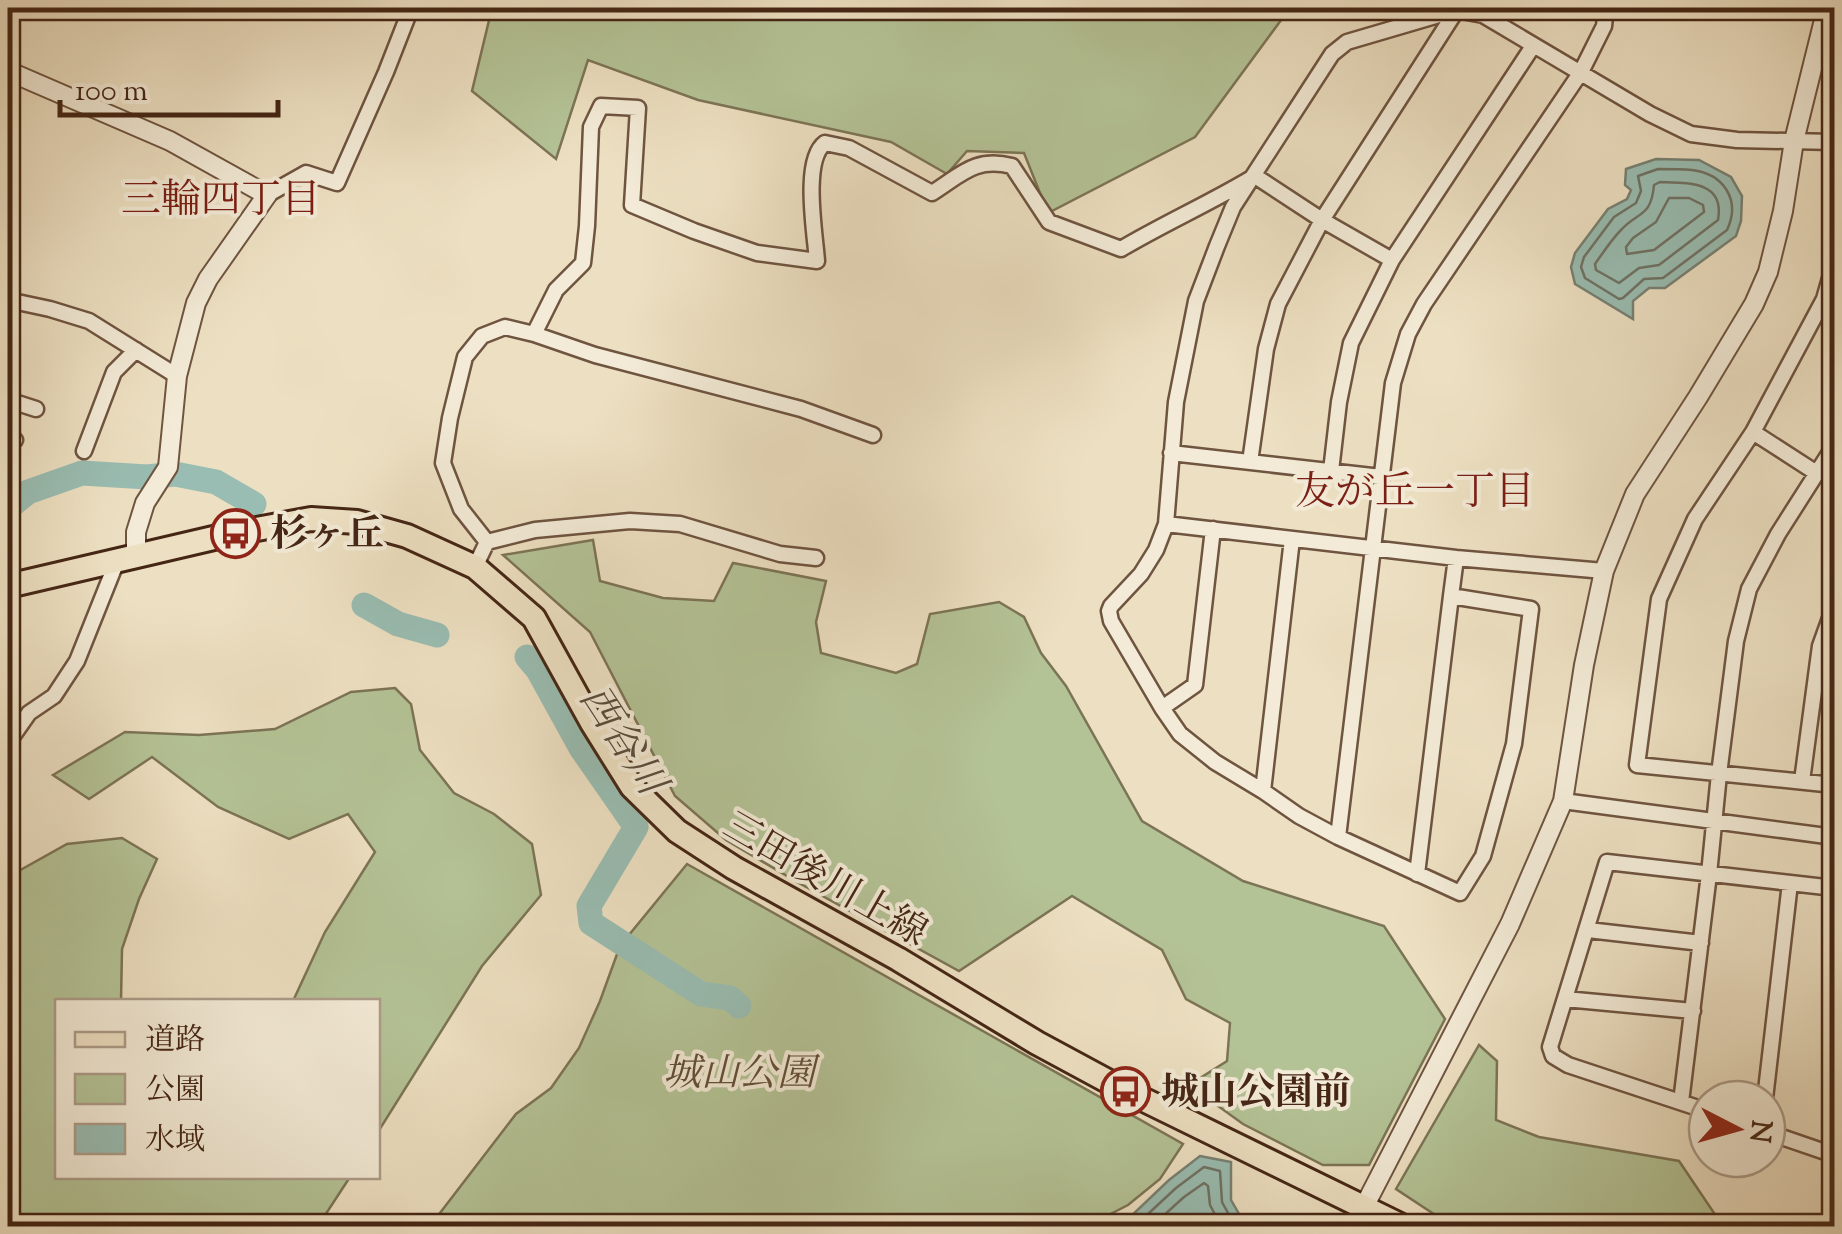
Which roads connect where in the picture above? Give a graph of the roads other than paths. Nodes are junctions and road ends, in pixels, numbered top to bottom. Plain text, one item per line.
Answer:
1 (410, 8) edge
2 (1606, 8) edge
3 (1827, 8) edge
4 (1456, 10) junction
5 (1533, 46) junction
6 (8, 71) edge
7 (1581, 72) junction
8 (1794, 141) junction
9 (1834, 142) edge
10 (1255, 176) junction
11 (268, 195) junction
12 (1322, 220) junction
13 (1392, 260) junction
14 (1834, 264) edge
15 (10, 301) edge
16 (8, 321) edge
17 (534, 334) junction
18 (136, 350) junction
19 (177, 376) junction
20 (8, 400) edge
21 (36, 409) dead end
22 (1752, 432) junction
23 (874, 436) dead end
24 (1834, 446) edge
25 (84, 451) dead end
26 (1171, 453) junction
27 (1250, 462) junction
28 (1331, 471) junction
29 (1818, 474) junction
30 (1381, 477) junction
31 (1166, 524) junction
32 (1213, 529) junction
33 (1292, 539) junction
34 (488, 542) junction
35 (1372, 548) junction
36 (816, 558) dead end
37 (1456, 558) junction
38 (127, 559) junction
39 (475, 566) junction
40 (1604, 572) junction
41 (8, 586) edge
42 (1451, 596) junction
43 (1834, 607) edge
44 (1162, 708) junction
45 (8, 740) edge
46 (1718, 774) junction
47 (1802, 780) junction
48 (1834, 784) edge
49 (1263, 791) junction
50 (1562, 801) junction
51 (1715, 823) junction
52 (1338, 836) junction
53 (1834, 837) edge
54 (1417, 874) junction
55 (1709, 874) junction
56 (1790, 883) junction
57 (1834, 888) edge
58 (1588, 930) junction
59 (1701, 943) junction
60 (1565, 999) junction
61 (1693, 1011) junction
62 (1767, 1079) edge
63 (1682, 1102) junction
64 (1687, 1104) edge
65 (1787, 1139) edge
66 (1834, 1154) edge
67 (1364, 1207) junction
68 (1402, 1226) edge

1 - 11 street
2 - 7 street
3 - 8 street
4 - 5 street
4 - 10 street
4 - 12 street
5 - 7 street
5 - 13 street
6 - 11 street
7 - 8 street
7 - 30 street
8 - 9 street
8 - 40 street
10 - 12 street
10 - 17 street
10 - 26 street
11 - 19 street
12 - 13 street
12 - 27 street
13 - 28 street
14 - 22 street
15 - 16 street
15 - 18 street
17 - 23 street
17 - 34 street
18 - 19 street
18 - 25 street
19 - 38 street
20 - 21 street
22 - 29 street
22 - 46 street
24 - 29 street
26 - 27 street
26 - 31 street
27 - 28 street
28 - 30 street
29 - 46 street
30 - 35 street
31 - 32 street
31 - 44 street
32 - 33 street
32 - 44 street
33 - 35 street
33 - 49 street
34 - 36 street
34 - 39 street
35 - 37 street
35 - 52 street
37 - 40 street
37 - 42 street
38 - 39 main road, 三田後川上線
38 - 41 main road, 三田後川上線
38 - 45 street
39 - 67 main road, 三田後川上線
40 - 50 street
42 - 54 street
42 - 54 street
43 - 47 street
44 - 49 street
46 - 47 street
46 - 51 street
47 - 48 street
49 - 52 street
50 - 51 street
50 - 67 street
51 - 53 street
51 - 55 street
52 - 54 street
55 - 56 street
55 - 58 street
55 - 59 street
56 - 57 street
56 - 62 street
58 - 59 street
58 - 60 street
59 - 61 street
60 - 61 street
60 - 63 street
61 - 63 street
63 - 64 street
65 - 66 street
67 - 68 main road, 三田後川上線

